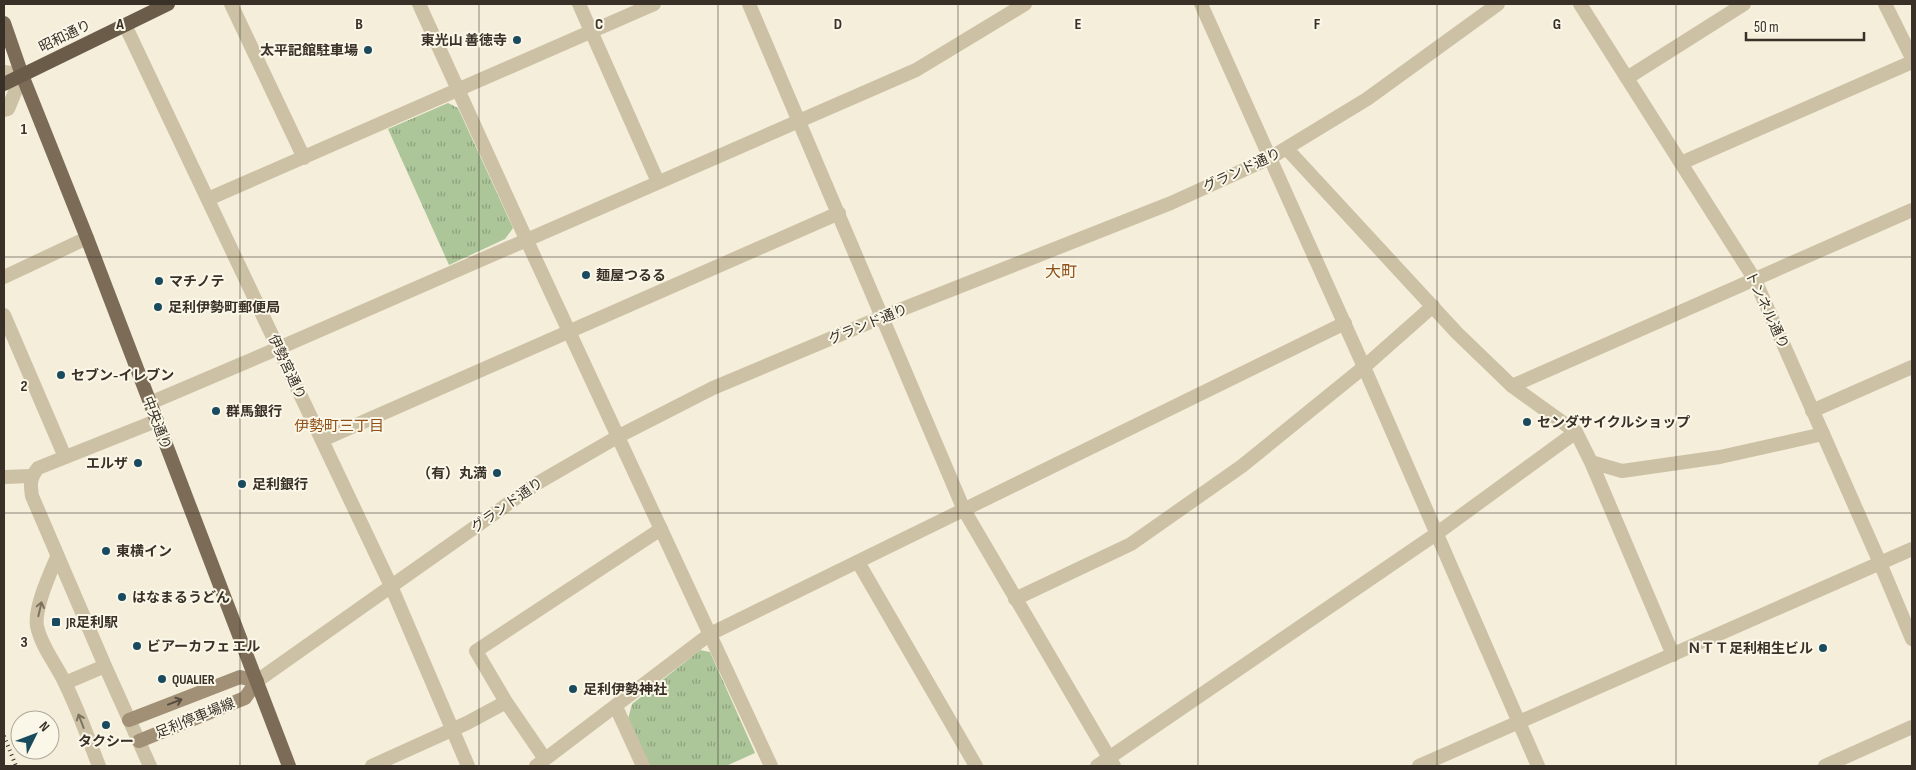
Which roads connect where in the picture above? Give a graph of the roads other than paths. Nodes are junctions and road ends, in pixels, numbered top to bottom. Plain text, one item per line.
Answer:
1 (168, 4) edge
2 (231, 4) edge
3 (419, 4) edge
4 (579, 4) edge
5 (654, 4) edge
6 (749, 4) edge
7 (1025, 4) edge
8 (1201, 4) edge
9 (1498, 4) edge
10 (1580, 4) edge
11 (1744, 4) edge
12 (1886, 4) edge
13 (4, 23) edge
14 (125, 25) junction
15 (591, 32) junction
16 (1912, 58) edge
17 (1912, 62) edge
18 (4, 72) edge
19 (22, 75) junction
20 (1627, 78) junction
21 (4, 84) edge
22 (459, 89) junction
23 (4, 110) edge
24 (798, 121) junction
25 (1287, 149) junction
26 (304, 158) junction
27 (1270, 158) junction
28 (1681, 162) junction
29 (658, 182) junction
30 (208, 199) junction
31 (1912, 210) edge
32 (838, 213) junction
33 (87, 238) junction
34 (527, 241) junction
35 (4, 277) edge
36 (1754, 280) junction
37 (1433, 306) junction
38 (4, 315) edge
39 (882, 318) junction
40 (1345, 323) junction
41 (570, 332) junction
42 (279, 348) junction
43 (1364, 367) junction
44 (1912, 367) edge
45 (1512, 386) junction
46 (150, 403) junction
47 (1812, 411) junction
48 (156, 420) junction
49 (1576, 432) junction
50 (1823, 434) junction
51 (618, 436) junction
52 (322, 440) junction
53 (65, 457) junction
54 (1591, 462) junction
55 (31, 476) junction
56 (4, 477) edge
57 (964, 510) junction
58 (661, 529) junction
59 (1436, 534) junction
60 (1912, 549) edge
61 (57, 556) junction
62 (858, 562) junction
63 (1880, 563) junction
64 (391, 586) junction
65 (1015, 599) junction
66 (710, 634) junction
67 (1912, 639) edge
68 (1673, 655) junction
69 (105, 666) junction
70 (257, 682) junction
71 (65, 683) junction
72 (506, 702) junction
73 (616, 707) junction
74 (129, 720) junction
75 (1518, 722) junction
76 (1912, 727) edge
77 (452, 730) junction
78 (138, 741) junction
79 (1112, 762) edge
80 (540, 763) edge
81 (99, 766) edge
82 (150, 766) edge
83 (289, 766) edge
84 (372, 766) edge
85 (468, 766) edge
86 (642, 766) edge
87 (771, 766) edge
88 (976, 766) edge
89 (1097, 766) edge
90 (1418, 766) edge
91 (1538, 766) edge
92 (1825, 766) edge

1 - 14 highway, 昭和通り
2 - 26 street
3 - 22 street
4 - 15 street
5 - 15 street
6 - 24 street
7 - 24 street
8 - 27 street
9 - 25 street, グランド通り
10 - 20 street, トンネル通り
11 - 20 street
12 - 16 street
13 - 19 main road, 中央通り
14 - 19 highway, 昭和通り
14 - 30 street, 伊勢宮通り
15 - 22 street
15 - 29 street
17 - 28 street
18 - 19 street
19 - 21 highway, 昭和通り
19 - 23 street
19 - 33 main road, 中央通り
20 - 28 street, トンネル通り
22 - 26 street
22 - 34 street
24 - 29 street
24 - 32 street
25 - 27 street, グランド通り
25 - 37 street
26 - 30 street
27 - 39 street, グランド通り
27 - 40 street
28 - 36 street, トンネル通り
29 - 34 street
30 - 42 street, 伊勢宮通り
31 - 36 street
32 - 39 street
32 - 41 street
33 - 35 street
33 - 46 main road, 中央通り
34 - 41 street
34 - 42 street
36 - 45 street
36 - 47 street, トンネル通り
37 - 43 street
37 - 45 street
38 - 53 street
39 - 51 street, グランド通り
39 - 57 street
40 - 43 street
40 - 57 street
41 - 51 street
41 - 52 street
42 - 46 street
42 - 52 street, 伊勢宮通り
43 - 59 street
43 - 65 street
44 - 47 street
45 - 49 street
46 - 48 main road, 中央通り
47 - 50 street, トンネル通り
48 - 53 street
48 - 70 main road, 中央通り
49 - 54 street
49 - 59 street
50 - 54 street
50 - 63 street, トンネル通り
51 - 58 street
51 - 64 street, グランド通り
52 - 64 street, 伊勢宮通り
53 - 55 street
54 - 68 street
55 - 56 street
55 - 61 street
57 - 62 street
57 - 65 street
58 - 66 street
58 - 72 street
59 - 75 street
59 - 79 street
60 - 63 street
61 - 69 street
71 -> 61 street
62 - 66 street
62 - 88 street
63 - 67 street, トンネル通り
63 - 68 street
64 - 70 street, グランド通り
64 - 77 street, 伊勢宮通り
65 - 79 street
66 - 73 street
66 - 87 street
68 - 75 street
69 - 71 street
69 - 74 street
74 -> 70 main road, 足利停車場線
70 - 78 main road, 足利停車場線
70 - 83 main road, 中央通り
81 -> 71 street
72 - 77 street
72 - 80 street
73 - 80 street
73 - 86 street
74 - 78 street
75 - 90 street
75 - 91 street
76 - 92 street
77 - 84 street
77 - 85 street, 伊勢宮通り
78 - 82 street
79 - 89 street

